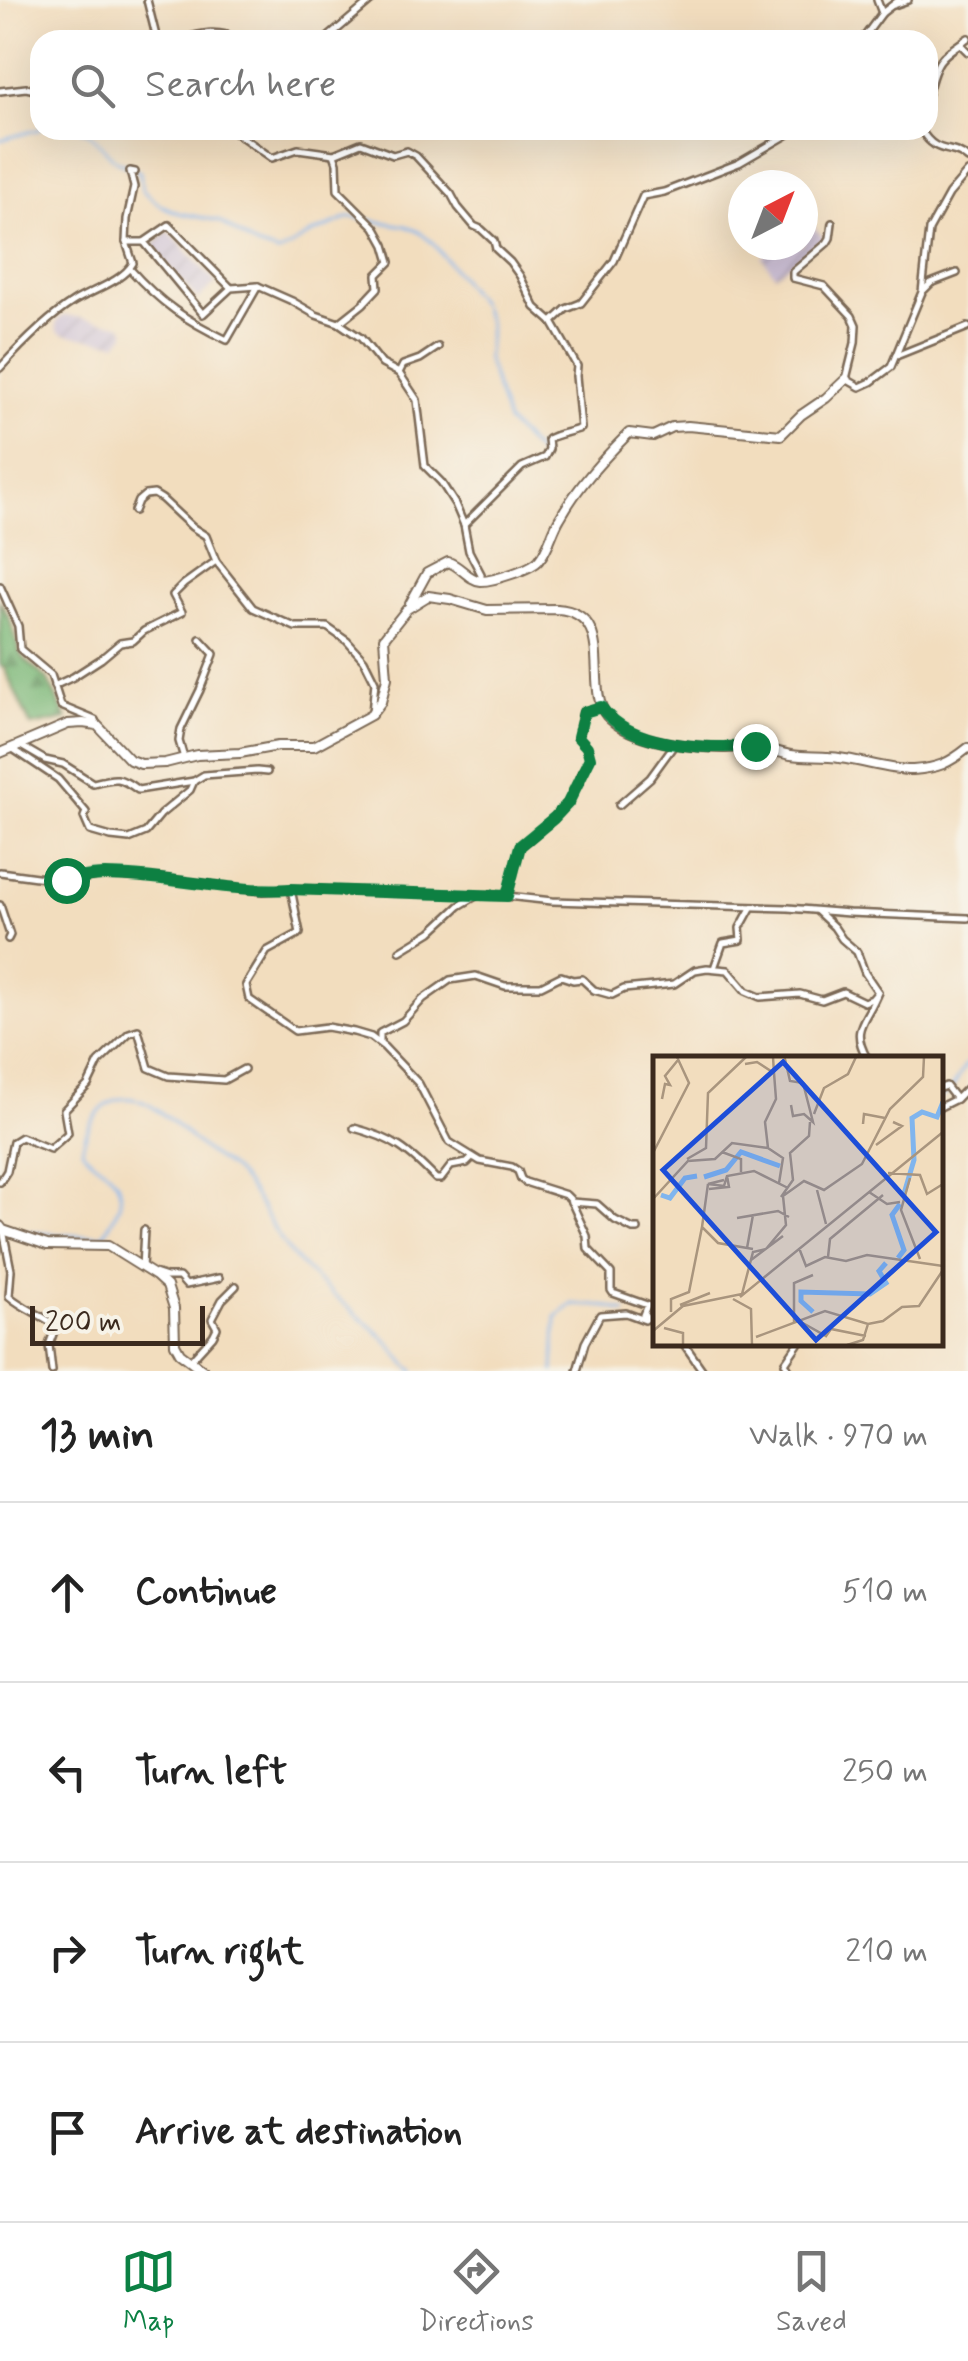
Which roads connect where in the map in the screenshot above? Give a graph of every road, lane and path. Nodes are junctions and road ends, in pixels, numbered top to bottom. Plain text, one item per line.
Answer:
1 (147, 0) edge
2 (372, 0) edge
3 (877, 0) edge
4 (899, 0) edge
5 (908, 0) edge
6 (891, 6) junction
7 (882, 13) junction
8 (154, 30) edge
9 (337, 30) edge
10 (869, 30) edge
11 (968, 38) edge
12 (960, 44) junction
13 (968, 52) edge
14 (938, 61) edge
15 (30, 89) edge
16 (0, 91) edge
17 (246, 140) edge
18 (778, 140) edge
19 (927, 140) edge
20 (334, 154) junction
21 (968, 160) edge
22 (135, 172) dead end
23 (968, 172) edge
24 (832, 223) dead end
25 (126, 242) junction
26 (144, 242) junction
27 (130, 269) junction
28 (956, 273) dead end
29 (258, 286) junction
30 (230, 288) junction
31 (922, 292) junction
32 (552, 322) junction
33 (338, 323) junction
34 (968, 327) edge
35 (438, 347) dead end
36 (896, 356) junction
37 (0, 368) edge
38 (400, 373) junction
39 (846, 379) junction
40 (134, 511) dead end
41 (464, 525) junction
42 (216, 561) junction
43 (481, 581) junction
44 (0, 586) edge
45 (407, 609) junction
46 (200, 638) dead end
47 (54, 686) junction
48 (601, 707) junction
49 (371, 715) junction
50 (97, 725) junction
51 (675, 743) junction
52 (17, 748) junction
53 (968, 748) edge
54 (0, 754) edge
55 (184, 758) junction
56 (267, 772) dead end
57 (194, 781) junction
58 (619, 804) dead end
59 (0, 872) edge
60 (290, 889) junction
61 (478, 895) junction
62 (507, 896) junction
63 (0, 906) edge
64 (751, 908) junction
65 (817, 910) junction
66 (968, 918) edge
67 (8, 939) dead end
68 (400, 951) dead end
69 (714, 968) junction
70 (878, 992) junction
71 (384, 1046) junction
72 (866, 1056) edge
73 (244, 1070) dead end
74 (943, 1087) edge
75 (968, 1087) edge
76 (956, 1098) junction
77 (943, 1105) edge
78 (354, 1128) dead end
79 (473, 1157) junction
80 (0, 1182) edge
81 (571, 1202) junction
82 (2, 1228) edge
83 (638, 1229) dead end
84 (144, 1230) dead end
85 (141, 1268) junction
86 (219, 1278) dead end
87 (236, 1286) dead end
88 (653, 1321) edge
89 (653, 1322) edge
90 (685, 1346) edge
91 (797, 1346) edge
92 (191, 1360) junction
93 (52, 1371) edge
94 (204, 1371) edge
95 (577, 1371) edge
96 (703, 1371) edge
97 (790, 1371) edge

1 - 8 street
2 - 9 street
3 - 7 street
4 - 6 street
5 - 6 street
6 - 7 street
7 - 10 street
11 - 12 street
12 - 13 street
12 - 14 street
15 - 16 street
17 - 20 street
18 - 32 street
19 - 21 street
20 - 32 street
20 - 33 street
22 - 25 street
23 - 31 street
24 - 39 street
25 - 26 street
25 - 27 street
26 - 30 street
26 - 30 street
27 - 29 street
27 - 37 street
28 - 31 street
29 - 30 street
29 - 33 street
31 - 36 street
32 - 41 street
33 - 38 street
34 - 36 street
35 - 38 street
36 - 39 street
38 - 41 street
39 - 43 main road
40 - 42 street
41 - 43 street
42 - 47 street
42 - 49 street
43 - 45 main road
44 - 47 street
45 - 48 main road
45 - 49 main road
46 - 55 street
47 - 50 street
48 - 51 main road
48 - 62 street
49 - 55 main road
50 - 52 main road
50 - 55 main road
51 - 53 main road
51 - 58 street
52 - 54 main road
52 - 57 street
52 - 57 street
56 - 57 street
59 - 60 street
60 - 61 street
60 - 71 street
61 - 62 street
61 - 68 street
62 - 64 street
63 - 67 street
64 - 65 street
64 - 69 street
65 - 66 street
65 - 70 street
69 - 70 street
69 - 71 street
70 - 72 street
71 - 79 street
73 - 80 street
74 - 76 street
75 - 76 street
76 - 77 street
78 - 79 street
79 - 81 street
81 - 83 street
81 - 88 street
82 - 85 main road
82 - 93 street
84 - 85 street
85 - 86 street
85 - 92 main road
87 - 92 street
89 - 95 street
90 - 96 street
91 - 97 street
92 - 94 main road

